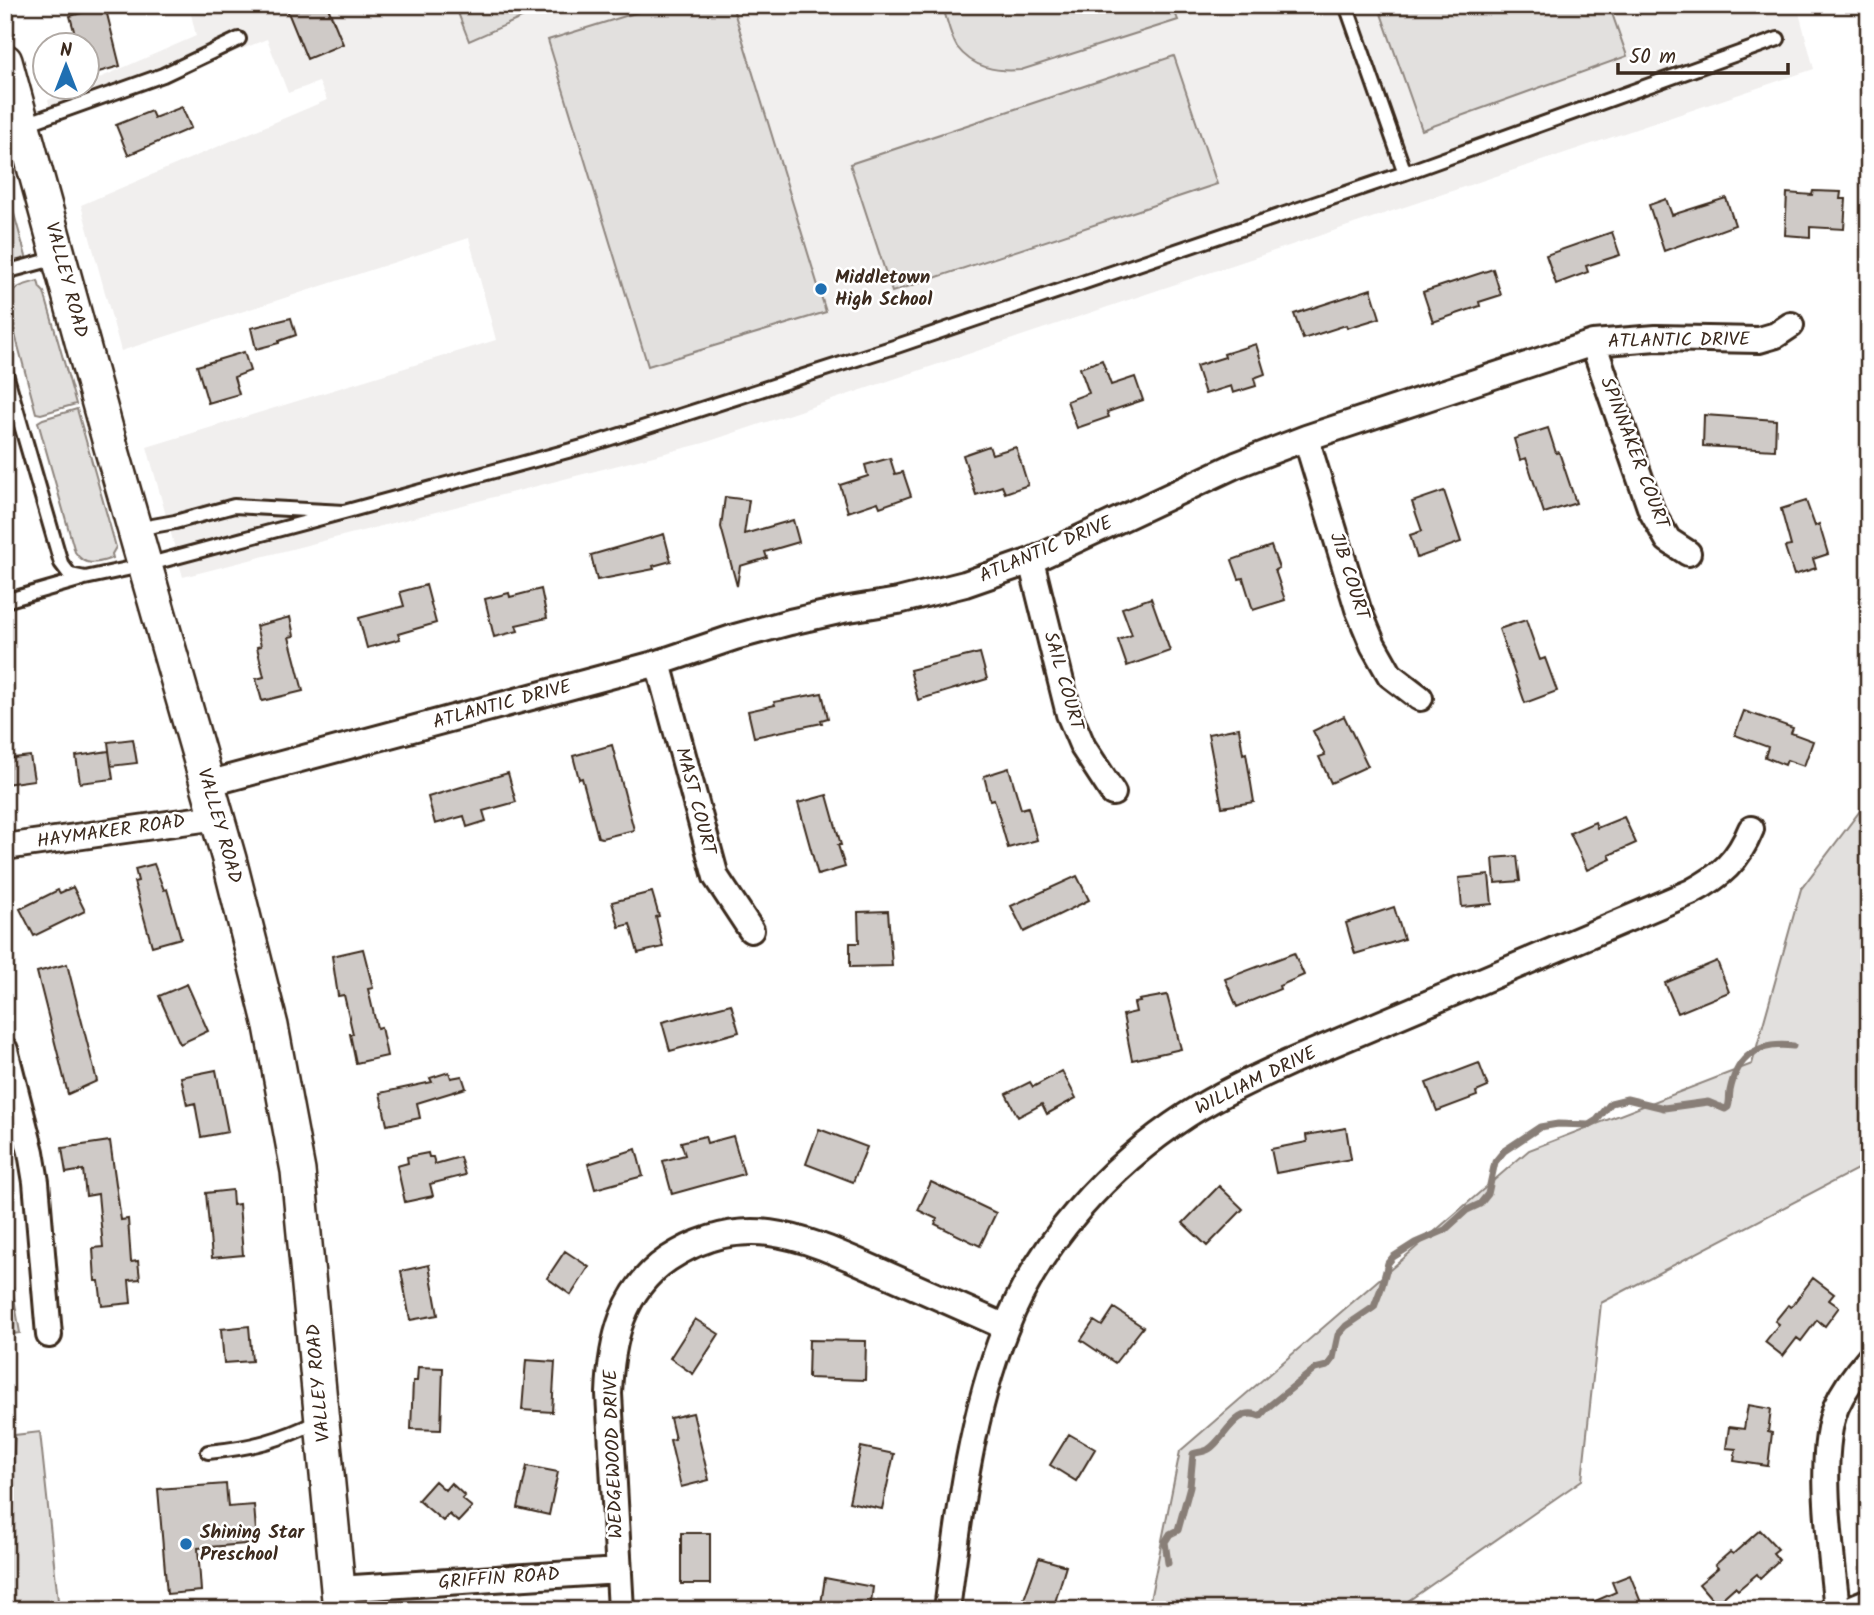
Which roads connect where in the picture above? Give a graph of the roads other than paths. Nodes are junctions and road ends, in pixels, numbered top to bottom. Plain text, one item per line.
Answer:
1 (1346, 5) edge
2 (239, 39) dead end
3 (1778, 39) dead end
4 (5, 61) edge
5 (23, 125) junction
6 (1405, 173) junction
7 (60, 257) junction
8 (5, 272) edge
9 (1791, 325) dead end
10 (1593, 343) junction
11 (5, 370) edge
12 (1306, 438) junction
13 (344, 512) junction
14 (136, 529) junction
15 (1688, 553) dead end
16 (1031, 561) junction
17 (146, 565) junction
18 (86, 578) junction
19 (5, 601) edge
20 (658, 663) junction
21 (1420, 698) dead end
22 (207, 784) junction
23 (1113, 793) dead end
24 (217, 817) junction
25 (1751, 829) dead end
26 (5, 847) edge
27 (751, 930) dead end
28 (5, 1050) edge
29 (1006, 1327) junction
30 (49, 1335) dead end
31 (1869, 1358) edge
32 (323, 1420) junction
33 (208, 1452) dead end
34 (619, 1572) junction
35 (339, 1600) edge
36 (1869, 1601) edge
37 (621, 1610) edge
38 (947, 1610) edge
39 (1837, 1610) edge
40 (1847, 1610) edge

1 - 6 lane
2 - 5 lane
3 - 6 lane
4 - 5 main road, VALLEY ROAD
5 - 7 main road, VALLEY ROAD
6 - 13 lane
7 - 8 lane
7 - 14 main road, VALLEY ROAD
9 - 10 street, ATLANTIC DRIVE
10 - 12 street, ATLANTIC DRIVE
10 - 15 street, SPINNAKER COURT
11 - 18 lane
12 - 16 street, ATLANTIC DRIVE
12 - 21 street, JIB COURT
13 - 14 lane
13 - 17 lane
14 - 17 main road, VALLEY ROAD
16 - 20 street, ATLANTIC DRIVE
16 - 23 street, SAIL COURT
17 - 18 lane
17 - 22 main road, VALLEY ROAD
18 - 19 lane
20 - 22 street, ATLANTIC DRIVE
20 - 27 street, MAST COURT
22 - 24 main road, VALLEY ROAD
24 - 26 street, HAYMAKER ROAD
24 - 32 main road, VALLEY ROAD
25 - 29 street, WILLIAM DRIVE
28 - 30 street
29 - 34 street, WEDGEWOOD DRIVE
29 - 38 street, WILLIAM DRIVE
31 - 39 street
32 - 33 lane
32 - 35 main road, VALLEY ROAD
34 - 35 street, GRIFFIN ROAD
34 - 37 street, WEDGEWOOD DRIVE
36 - 40 street

